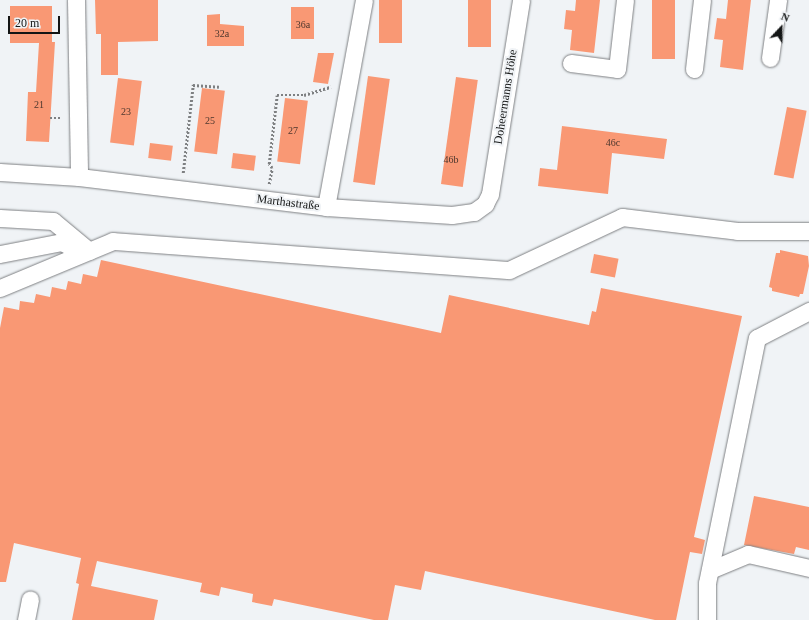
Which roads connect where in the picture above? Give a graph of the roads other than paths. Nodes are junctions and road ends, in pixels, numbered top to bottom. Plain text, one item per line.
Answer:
1 (76, 0) edge
2 (364, 0) edge
3 (521, 0) edge
4 (625, 0) edge
5 (702, 0) edge
6 (778, 0) edge
7 (770, 58) dead end
8 (570, 63) dead end
9 (694, 70) dead end
10 (0, 172) edge
11 (79, 176) junction
12 (490, 194) joint
13 (326, 207) junction
14 (0, 218) edge
15 (809, 231) edge
16 (86, 252) junction
17 (0, 254) edge
18 (0, 288) edge
19 (809, 311) edge
20 (809, 568) edge
21 (710, 570) junction
22 (30, 599) dead end
23 (26, 620) edge
24 (708, 620) edge

1 - 11 street
2 - 13 street
3 - 12 street, Doheermanns Höhe
4 - 8 street
5 - 9 street
6 - 7 street
10 - 11 street, Marthastraße
11 - 13 street, Marthastraße
12 - 13 street, Marthastraße
14 - 16 street
15 - 16 street
16 - 17 street
16 - 18 street
19 - 21 street
20 - 21 street
21 - 24 street
22 - 23 street

